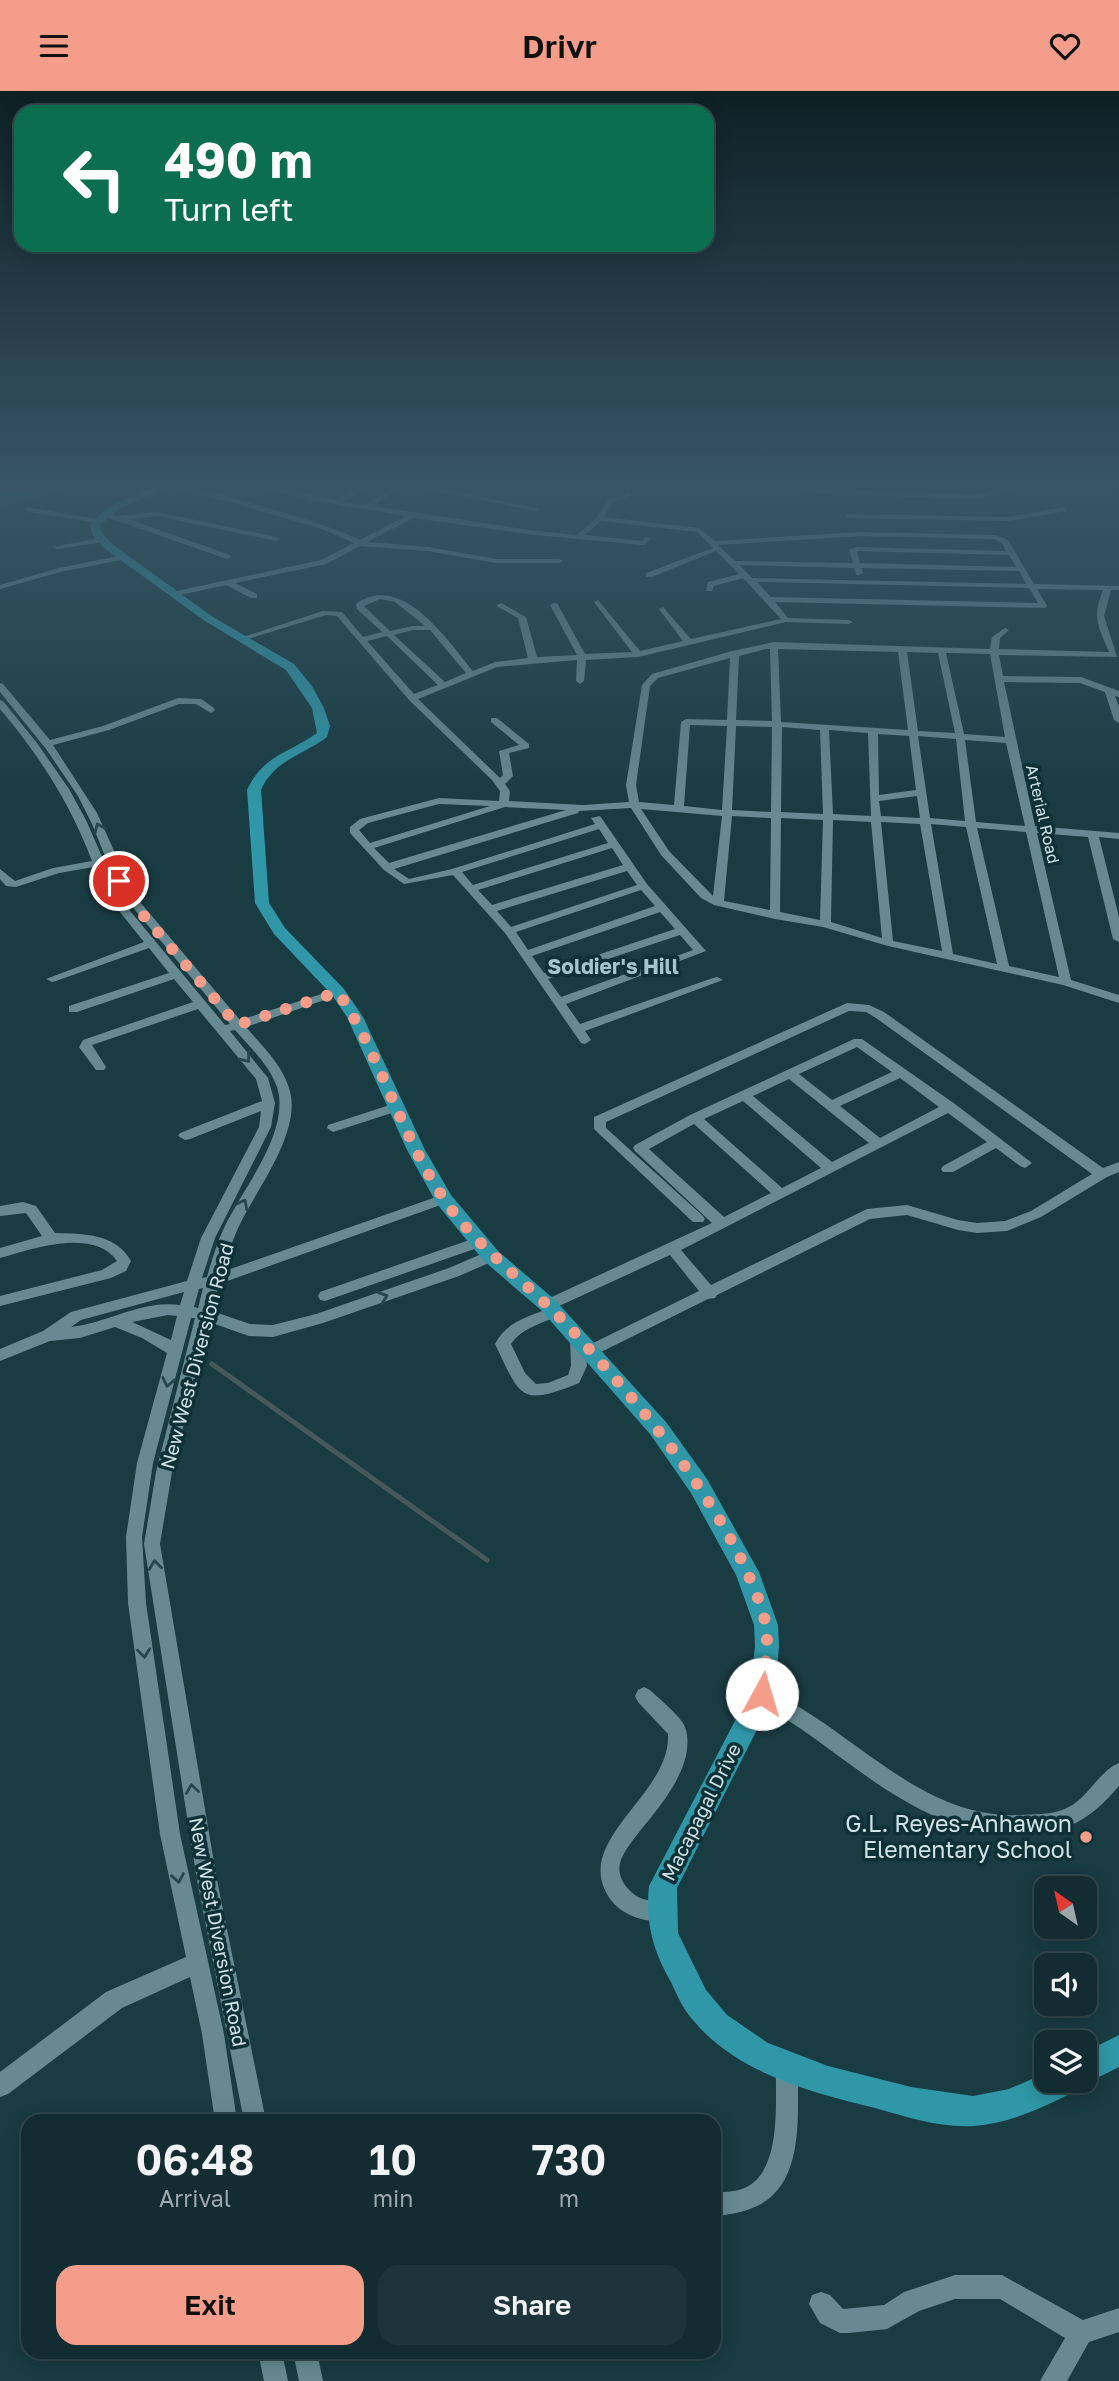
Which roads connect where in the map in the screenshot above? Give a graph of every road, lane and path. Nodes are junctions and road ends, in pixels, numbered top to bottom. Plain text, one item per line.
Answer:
1 (175, 594) edge
2 (250, 594) edge
3 (764, 594) edge
4 (1036, 594) edge
5 (1109, 594) edge
6 (254, 596) dead end
7 (769, 599) junction
8 (598, 602) dead end
9 (501, 605) dead end
10 (554, 605) dead end
11 (663, 609) dead end
12 (786, 620) junction
13 (849, 622) dead end
14 (430, 628) junction
15 (1006, 630) dead end
16 (388, 633) junction
17 (241, 639) junction
18 (360, 640) junction
19 (689, 643) junction
20 (774, 645) junction
21 (902, 648) junction
22 (941, 649) junction
23 (993, 652) junction
24 (735, 653) junction
25 (638, 654) junction
26 (582, 657) junction
27 (1116, 657) edge
28 (533, 660) junction
29 (471, 674) junction
30 (998, 678) junction
31 (579, 681) dead end
32 (443, 685) junction
33 (0, 686) edge
34 (1114, 692) edge
35 (412, 698) junction
36 (0, 703) edge
37 (211, 710) dead end
38 (494, 720) dead end
39 (1119, 720) edge
40 (731, 722) junction
41 (777, 724) junction
42 (824, 727) junction
43 (873, 732) junction
44 (913, 733) junction
45 (960, 737) junction
46 (1010, 740) junction
47 (47, 744) junction
48 (499, 783) junction
49 (921, 792) junction
50 (874, 799) junction
51 (504, 803) junction
52 (634, 805) junction
53 (586, 808) junction
54 (680, 809) junction
55 (727, 813) junction
56 (777, 815) junction
57 (828, 817) junction
58 (876, 819) junction
59 (925, 821) junction
60 (600, 825) junction
61 (971, 825) junction
62 (1032, 829) junction
63 (1093, 835) junction
64 (1119, 836) edge
65 (614, 844) junction
66 (368, 847) junction
67 (97, 863) junction
68 (388, 867) junction
69 (629, 867) junction
70 (455, 871) junction
71 (0, 872) edge
72 (643, 886) junction
73 (472, 890) junction
74 (718, 903) junction
75 (661, 908) junction
76 (491, 909) junction
77 (775, 916) junction
78 (825, 924) junction
79 (683, 930) junction
80 (509, 931) junction
81 (1119, 939) edge
82 (888, 943) junction
83 (150, 944) junction
84 (526, 954) junction
85 (948, 956) junction
86 (1004, 968) junction
87 (175, 975) junction
88 (542, 977) junction
89 (52, 979) dead end
90 (717, 980) dead end
91 (1066, 982) junction
92 (338, 992) junction
93 (1119, 999) edge
94 (560, 1002) junction
95 (200, 1004) junction
96 (73, 1009) dead end
97 (230, 1028) junction
98 (100, 1067) dead end
99 (901, 1073) junction
100 (792, 1075) junction
101 (744, 1095) junction
102 (269, 1103) junction
103 (832, 1105) junction
104 (396, 1107) junction
105 (950, 1107) junction
106 (695, 1118) junction
107 (333, 1128) dead end
108 (185, 1136) dead end
109 (997, 1142) junction
110 (878, 1144) junction
111 (1025, 1163) dead end
112 (1118, 1166) edge
113 (830, 1168) junction
114 (948, 1169) dead end
115 (1102, 1174) junction
116 (780, 1194) junction
117 (444, 1199) junction
118 (0, 1211) edge
119 (698, 1219) dead end
120 (722, 1224) junction
121 (51, 1238) junction
122 (671, 1247) junction
123 (485, 1249) junction
124 (0, 1253) edge
125 (445, 1255) junction
126 (454, 1272) junction
127 (213, 1281) junction
128 (193, 1284) junction
129 (710, 1294) junction
130 (0, 1301) edge
131 (551, 1308) junction
132 (129, 1309) junction
133 (186, 1310) junction
134 (204, 1314) junction
135 (318, 1319) junction
136 (116, 1321) junction
137 (48, 1335) junction
138 (584, 1344) junction
139 (175, 1350) junction
140 (0, 1355) edge
141 (762, 1694) junction
142 (644, 1696) dead end
143 (1119, 1772) edge
144 (659, 1911) junction
145 (197, 1963) junction
146 (1119, 2050) edge
147 (1097, 2062) edge
148 (787, 2067) junction
149 (0, 2086) edge
150 (1039, 2093) edge
151 (225, 2114) edge
152 (254, 2114) edge
153 (721, 2204) edge
154 (821, 2304) dead end
155 (1119, 2320) edge
156 (1081, 2333) junction
157 (271, 2359) edge
158 (306, 2359) edge
159 (276, 2381) edge
160 (311, 2381) edge
161 (1052, 2381) edge

1 - 17 main road, Macapagal Drive
2 - 6 street
3 - 7 street
4 - 7 street
5 - 27 street
7 - 12 street
8 - 25 street
9 - 28 street
10 - 26 street
11 - 19 street
12 - 13 street
12 - 19 street
14 - 16 street
14 - 16 street
14 - 29 street
15 - 23 street
16 - 18 street
16 - 32 street
17 - 18 street
17 - 92 main road, Macapagal Drive
18 - 35 street
19 - 25 street
20 - 21 street
20 - 24 street
20 - 41 street
21 - 22 street
21 - 44 street
22 - 23 street
22 - 45 street
23 - 27 street
23 - 30 street, Arterial Road
24 - 40 street
24 - 52 street
25 - 26 street
26 - 28 street
26 - 31 street
28 - 29 street
29 - 32 street
30 - 34 street
30 - 46 street, Arterial Road
32 - 35 street
33 - 47 street, New West Diversion Road
34 - 39 street
35 - 48 street
36 - 67 street, New West Diversion Road
37 - 47 street
38 - 48 street
40 - 41 street
40 - 54 street
40 - 55 street
41 - 42 street
41 - 56 street
42 - 43 street
42 - 57 street
43 - 44 street
43 - 50 street
44 - 45 street
44 - 49 street
45 - 46 street
45 - 61 street
46 - 62 street, Arterial Road
97 -> 47 street, New West Diversion Road
48 - 51 street
49 - 50 street
49 - 59 street
50 - 58 street
51 - 53 street
51 - 66 street
51 - 66 street
52 - 53 street
52 - 54 street
52 - 74 street
53 - 60 street
53 - 68 street
54 - 55 street
55 - 56 street
55 - 74 street
56 - 57 street
56 - 77 street
57 - 58 street
57 - 78 street
58 - 59 street
58 - 82 street
59 - 61 street
59 - 85 street
60 - 65 street
60 - 70 street
61 - 62 street
61 - 86 street
62 - 63 street
62 - 91 street, Arterial Road
63 - 64 street
63 - 81 street
65 - 69 street
65 - 73 street
66 - 68 street
67 - 71 street
67 - 83 street, New West Diversion Road
68 - 70 street
69 - 72 street
69 - 76 street
70 - 73 street
72 - 75 street
72 - 80 street
73 - 76 street
74 - 77 street
75 - 79 street
75 - 84 street
76 - 80 street
77 - 78 street
78 - 82 street
79 - 88 street
79 - 94 street
80 - 84 street
82 - 85 street
83 - 87 street, New West Diversion Road
83 - 89 street
84 - 88 street
85 - 86 street
86 - 91 street
87 - 95 street, New West Diversion Road
87 - 96 street
88 - 94 street
90 - 94 street
91 - 93 street
92 - 97 street
92 - 104 main road, Macapagal Drive
95 - 97 street, New West Diversion Road
95 - 98 street
97 -> 102 street, New West Diversion Road
127 -> 97 street, New West Diversion Road
99 - 100 street
99 - 103 street
99 - 105 street
100 - 101 street
100 - 103 street
101 - 106 street
101 - 113 street
102 - 108 street
102 - 128 street, New West Diversion Road
103 - 110 street
104 - 107 street
104 - 117 main road, Macapagal Drive
105 - 109 street
105 - 110 street
106 - 116 street
106 - 120 street
109 - 111 street
109 - 114 street
110 - 113 street
112 - 115 street
113 - 116 street
115 - 119 street
115 - 129 street
116 - 120 street
117 - 123 main road, Macapagal Drive
117 - 127 street
118 - 121 street
120 - 122 street
121 - 124 street
121 - 130 street
122 - 129 street
122 - 131 street
123 - 125 street
123 - 126 street
123 - 131 main road, Macapagal Drive
125 - 126 street
125 - 135 street
135 -> 126 street
127 - 128 street
127 - 134 street, New West Diversion Road
128 - 132 street
128 - 133 street, New West Diversion Road
129 - 138 street
131 - 138 main road, Macapagal Drive
131 - 138 street
132 - 133 street
132 - 136 street
132 - 137 street
133 - 134 street
133 - 139 street, New West Diversion Road
134 - 135 street
152 -> 134 street, New West Diversion Road
136 - 137 street
136 - 139 street
137 - 140 street
138 - 141 main road, Macapagal Drive
139 -> 145 street, New West Diversion Road
141 - 143 street
141 - 144 main road, Macapagal Drive
142 - 144 street
144 - 148 main road, Macapagal Drive
145 - 149 street
145 - 151 street, New West Diversion Road
146 - 147 main road
148 - 150 main road, Macapagal Drive
148 - 153 street
154 - 156 street
155 - 156 street
156 - 161 street
157 - 159 street
158 - 160 street

